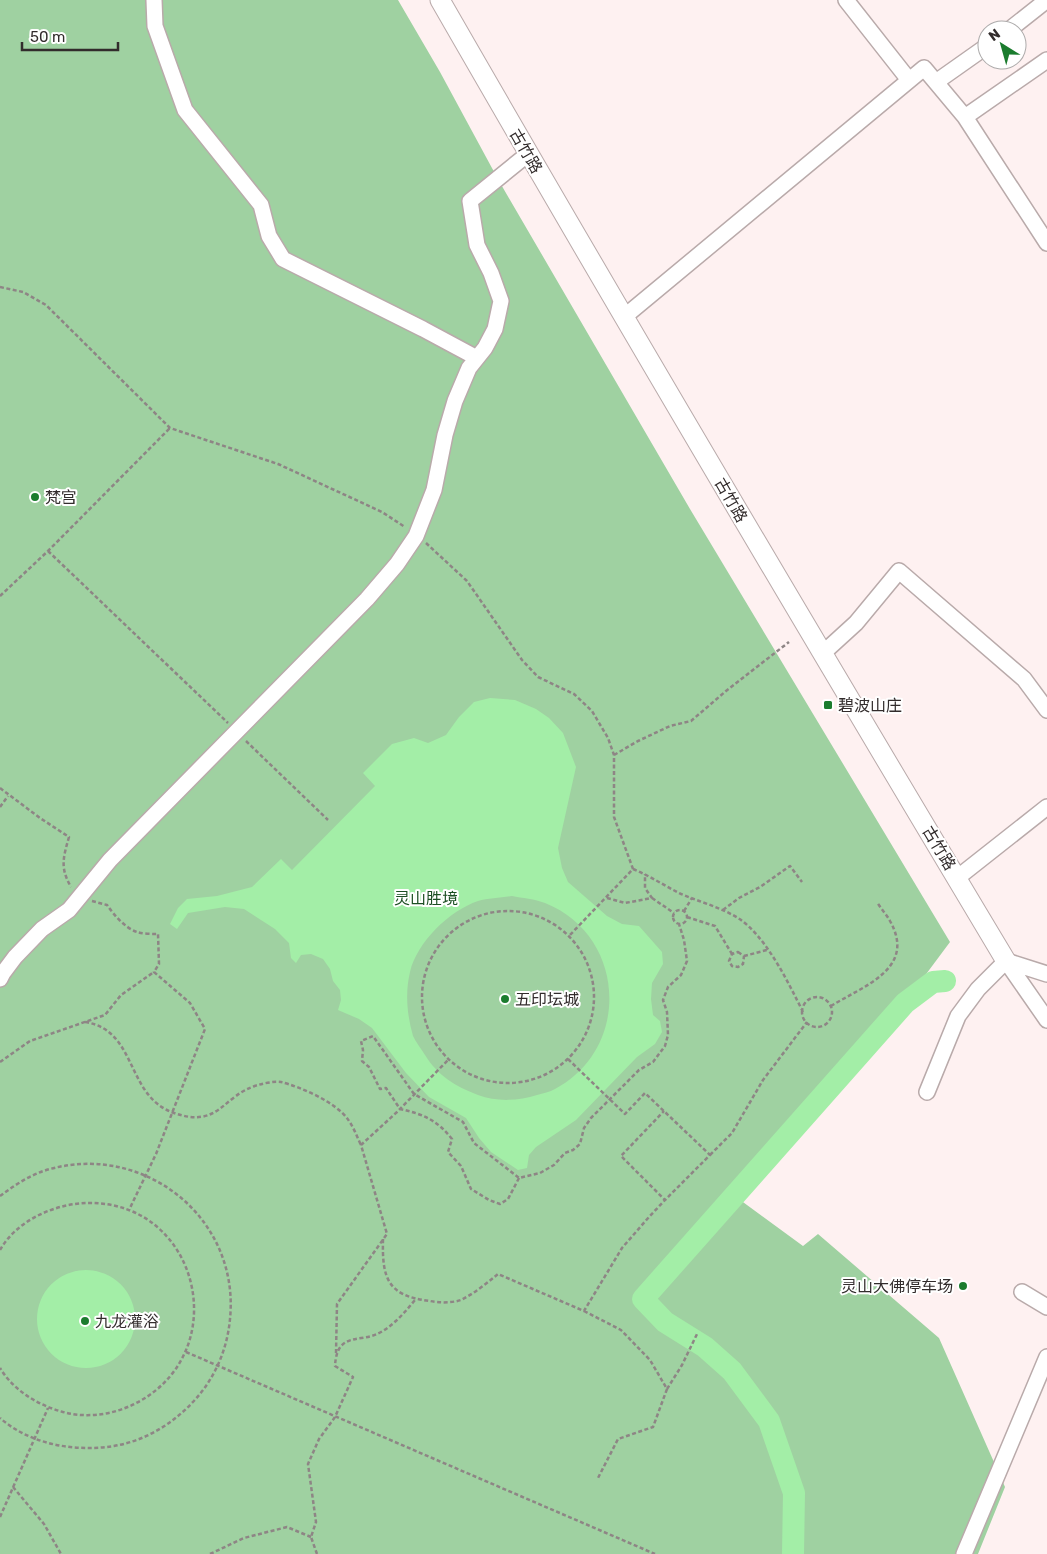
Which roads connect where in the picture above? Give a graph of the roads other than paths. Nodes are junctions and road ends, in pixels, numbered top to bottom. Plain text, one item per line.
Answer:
1 (154, 0) edge
2 (440, 0) edge
3 (846, 0) edge
4 (1047, 0) edge
5 (1022, 20) edge
6 (977, 53) edge
7 (1047, 60) edge
8 (909, 80) junction
9 (936, 82) junction
10 (965, 118) junction
11 (528, 154) junction
12 (1047, 243) edge
13 (624, 317) junction
14 (478, 358) junction
15 (822, 654) junction
16 (1047, 710) edge
17 (1047, 807) edge
18 (957, 878) junction
19 (1006, 960) junction
20 (1047, 974) edge
21 (0, 980) edge
22 (1047, 1020) edge
23 (927, 1092) dead end
24 (1022, 1292) dead end
25 (1047, 1307) edge
26 (1047, 1357) edge
27 (964, 1554) edge

1 - 14 street
2 - 11 main road, 古竹路
3 - 8 street
4 - 5 street
6 - 9 street
7 - 10 street
8 - 9 street
8 - 13 street
9 - 10 street
10 - 12 street
11 - 13 main road, 古竹路
11 - 14 street
13 - 15 main road, 古竹路
14 - 21 street
15 - 16 street
15 - 18 main road, 古竹路
17 - 18 street
18 - 19 main road, 古竹路
19 - 20 street
19 - 22 street
19 - 23 street
24 - 25 street
26 - 27 street

